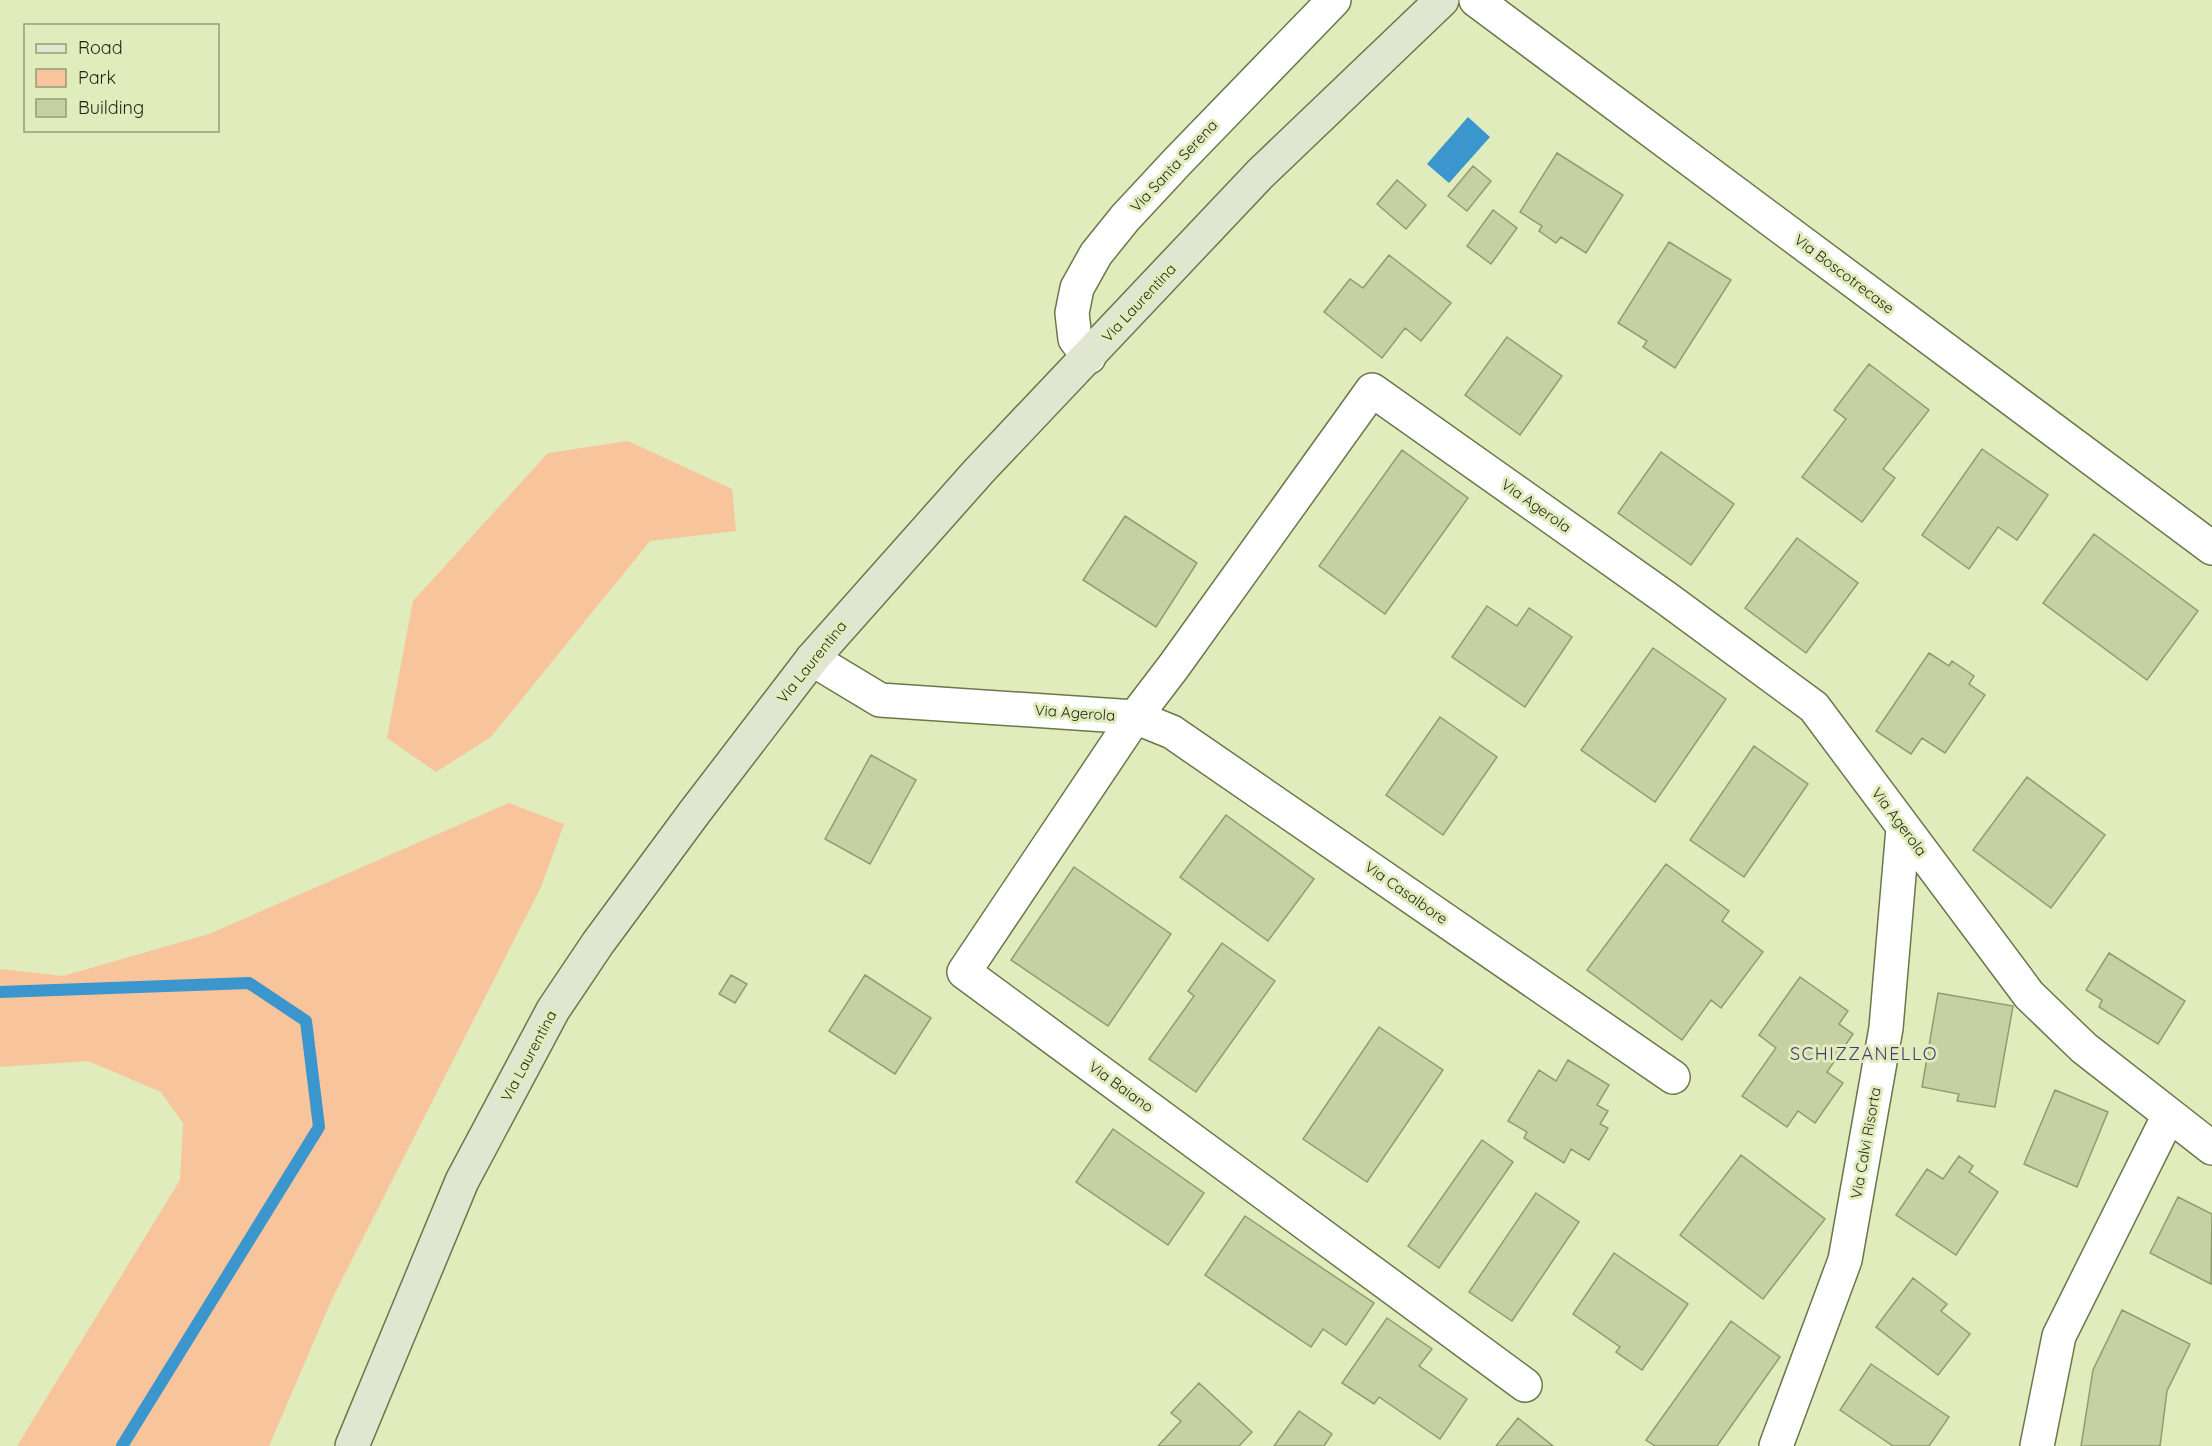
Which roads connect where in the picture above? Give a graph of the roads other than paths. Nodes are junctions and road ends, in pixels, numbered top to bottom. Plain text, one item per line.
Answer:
1 (1334, 0) edge
2 (1442, 0) edge
3 (1476, 0) edge
4 (1089, 357) junction
5 (2212, 548) edge
6 (812, 659) junction
7 (1135, 717) junction
8 (1903, 828) junction
9 (1673, 1077) dead end
10 (2169, 1115) junction
11 (2212, 1148) edge
12 (1525, 1385) dead end
13 (352, 1446) edge
14 (1776, 1446) edge
15 (2037, 1446) edge

1 - 4 street, Via Santa Serena
2 - 4 main road, Via Laurentina
3 - 5 street, Via Boscotrecase
4 - 6 main road, Via Laurentina
6 - 7 street, Via Agerola
6 - 13 main road, Via Laurentina
7 - 8 street, Via Agerola
7 - 9 street, Via Casalbore
7 - 12 street, Via Baiano
8 - 10 street, Via Agerola
8 - 14 street, Via Calvi Risorta
10 - 11 street, Via Agerola
10 - 15 street

